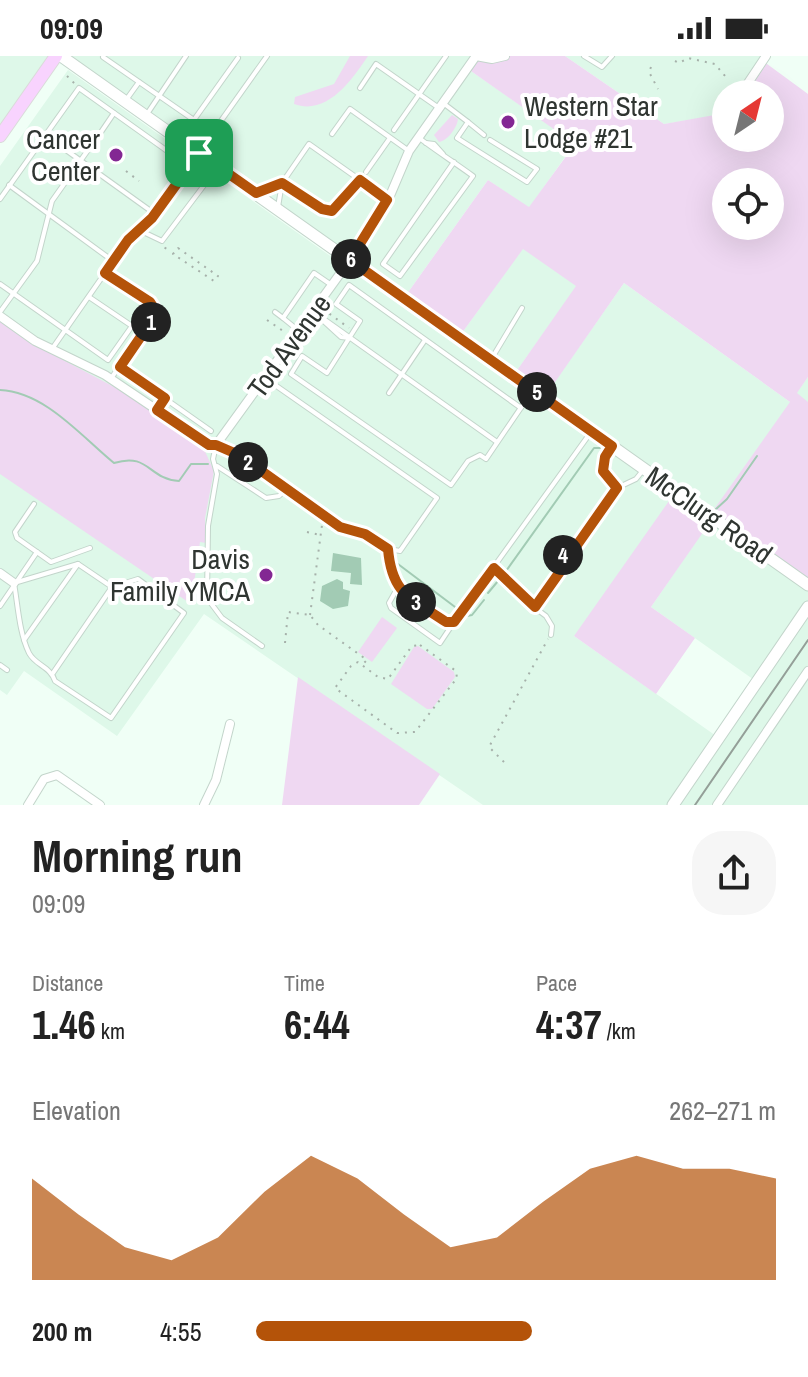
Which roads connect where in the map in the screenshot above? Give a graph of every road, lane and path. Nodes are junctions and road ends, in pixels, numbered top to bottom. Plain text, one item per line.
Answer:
1 (59, 56) edge
2 (186, 56) edge
3 (267, 56) edge
4 (446, 56) edge
5 (476, 56) edge
6 (505, 56) edge
7 (584, 56) edge
8 (612, 56) edge
9 (766, 56) edge
10 (103, 57) edge
11 (237, 57) edge
12 (675, 61) dead end
13 (651, 67) dead end
14 (67, 76) dead end
15 (725, 76) dead end
16 (750, 80) edge
17 (139, 82) junction
18 (79, 88) junction
19 (360, 88) dead end
20 (658, 89) dead end
21 (419, 94) junction
22 (159, 95) junction
23 (125, 101) junction
24 (441, 106) junction
25 (114, 113) junction
26 (145, 115) junction
27 (194, 120) junction
28 (468, 122) junction
29 (394, 130) dead end
30 (332, 134) dead end
31 (45, 135) junction
32 (484, 135) dead end
33 (0, 136) edge
34 (390, 138) junction
35 (180, 140) junction
36 (422, 140) junction
37 (490, 140) dead end
38 (409, 151) junction
39 (199, 153) junction
40 (80, 161) junction
41 (454, 162) junction
42 (189, 167) junction
43 (126, 171) dead end
44 (366, 172) dead end
45 (360, 180) junction
46 (139, 181) dead end
47 (282, 183) junction
48 (9, 185) junction
49 (256, 193) junction
50 (0, 199) edge
51 (387, 200) junction
52 (278, 209) junction
53 (47, 214) junction
54 (155, 214) junction
55 (139, 230) junction
56 (175, 248) joint
57 (350, 260) junction
58 (113, 261) junction
59 (105, 273) junction
60 (0, 284) edge
61 (332, 285) junction
62 (14, 294) junction
63 (89, 297) junction
64 (522, 308) dead end
65 (275, 312) dead end
66 (318, 312) junction
67 (0, 314) edge
68 (283, 318) junction
69 (267, 320) dead end
70 (349, 328) dead end
71 (65, 330) junction
72 (285, 331) dead end
73 (299, 331) junction
74 (349, 338) junction
75 (425, 340) junction
76 (52, 349) junction
77 (491, 360) junction
78 (120, 367) junction
79 (402, 375) junction
80 (265, 378) junction
81 (111, 379) junction
82 (533, 390) junction
83 (389, 393) dead end
84 (165, 398) junction
85 (521, 408) junction
86 (157, 410) junction
87 (211, 431) dead end
88 (592, 432) junction
89 (497, 443) junction
90 (216, 445) junction
91 (612, 446) junction
92 (215, 465) junction
93 (644, 468) junction
94 (617, 488) junction
95 (286, 489) junction
96 (34, 504) dead end
97 (322, 525) dead end
98 (307, 532) dead end
99 (321, 535) junction
100 (90, 548) dead end
101 (388, 549) junction
102 (37, 552) junction
103 (78, 564) junction
104 (494, 568) junction
105 (1, 575) edge
106 (14, 583) junction
107 (808, 585) edge
108 (112, 587) junction
109 (398, 587) junction
110 (0, 606) edge
111 (535, 607) junction
112 (808, 607) edge
113 (310, 615) junction
114 (456, 619) junction
115 (551, 635) joint
116 (24, 640) junction
117 (285, 643) dead end
118 (262, 646) dead end
119 (364, 664) junction
120 (0, 665) edge
121 (7, 670) dead end
122 (808, 671) edge
123 (53, 673) junction
124 (230, 724) dead end
125 (504, 762) dead end
126 (721, 804) edge
127 (28, 805) edge
128 (100, 805) edge
129 (204, 805) edge
130 (673, 805) edge

1 - 23 street, McClurg Road
1 - 33 main road
2 - 22 lane
3 - 39 lane
4 - 21 lane
5 - 6 street, Tod Avenue
5 - 24 street, Tod Avenue
7 - 8 lane
9 - 16 street
10 - 17 lane
11 - 27 lane
12 - 15 path
13 - 20 path
14 - 18 path
17 - 22 lane
17 - 23 lane
18 - 25 lane
18 - 31 lane
19 - 21 lane
21 - 24 lane
21 - 29 lane
22 - 26 lane
22 - 27 lane
23 - 26 street, McClurg Road
24 - 28 lane
24 - 36 street, Tod Avenue
25 - 40 lane
25 - 42 lane
26 - 35 street, McClurg Road
27 - 35 lane
28 - 32 lane
28 - 37 lane
30 - 34 lane
31 - 40 lane
31 - 48 lane
34 - 38 lane
34 - 44 lane
35 - 39 street, McClurg Road
36 - 38 street, Tod Avenue
36 - 41 lane
38 - 51 street, Tod Avenue
39 - 42 lane
39 - 49 street, McClurg Road
40 - 53 lane
40 - 54 lane
41 - 41 lane
42 - 54 lane
42 - 55 lane
43 - 46 path
45 - 47 lane
45 - 47 lane
45 - 51 lane
47 - 49 lane
47 - 52 lane
48 - 50 lane
48 - 53 lane
49 - 52 street, McClurg Road
51 - 57 street, Tod Avenue
52 - 57 street, McClurg Road
53 - 58 lane
53 - 62 lane
54 - 55 lane
55 - 58 lane
56 - 56 path
57 - 61 street, Tod Avenue
57 - 77 street, McClurg Road
58 - 59 lane
59 - 63 lane
59 - 78 lane
60 - 62 lane
61 - 66 street, Tod Avenue
61 - 68 lane
62 - 67 lane
62 - 71 lane
63 - 71 lane
63 - 71 lane
64 - 77 lane
65 - 68 lane
66 - 70 path
66 - 73 street, Tod Avenue
66 - 74 lane
67 - 76 street
68 - 73 lane
69 - 72 path
71 - 76 lane
73 - 80 street, Tod Avenue
74 - 75 lane
74 - 79 lane
74 - 89 lane
75 - 79 lane
75 - 85 lane
76 - 81 street
77 - 82 street, McClurg Road
78 - 81 lane
78 - 84 lane
79 - 83 lane
79 - 89 lane
80 - 90 street, Tod Avenue
80 - 101 lane
81 - 86 street
82 - 85 lane
82 - 88 street, McClurg Road
84 - 86 lane
84 - 87 lane
85 - 89 lane
86 - 90 street
88 - 91 street, McClurg Road
88 - 104 lane
90 - 92 lane
90 - 95 lane
91 - 93 street, McClurg Road
91 - 94 lane
92 - 95 lane
92 - 118 lane
93 - 94 lane
93 - 107 street, McClurg Road
94 - 111 lane
95 - 101 lane
96 - 102 lane
97 - 99 path
98 - 99 path
99 - 113 path
100 - 102 lane
101 - 109 lane
102 - 106 lane
103 - 106 lane
103 - 108 lane
103 - 116 lane
104 - 111 lane
104 - 114 lane
105 - 106 street
106 - 110 lane
106 - 116 lane
108 - 123 lane
108 - 123 lane
109 - 114 lane
109 - 114 lane
111 - 115 lane
112 - 130 street
113 - 117 path
113 - 119 path
115 - 125 path
116 - 123 lane
119 - 119 path
120 - 121 lane
122 - 126 street
124 - 129 street
127 - 128 street

